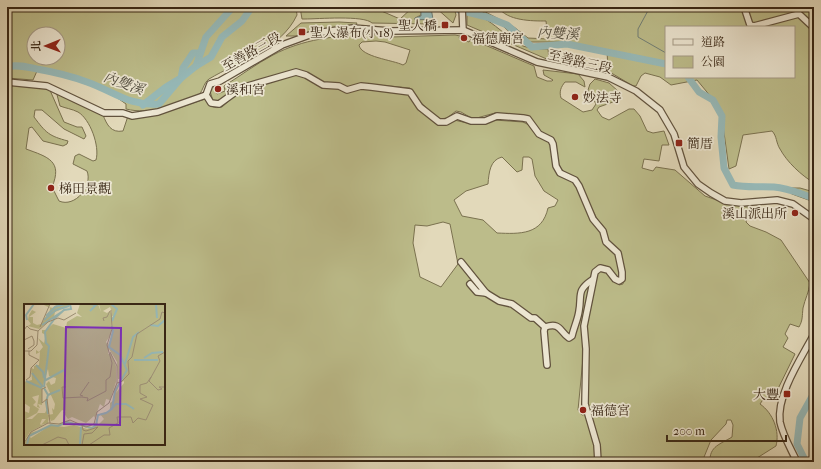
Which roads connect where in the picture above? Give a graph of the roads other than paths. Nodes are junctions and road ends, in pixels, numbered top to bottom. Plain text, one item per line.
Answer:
1 (462, 7) edge
2 (744, 7) edge
3 (814, 28) edge
4 (463, 30) junction
5 (7, 82) edge
6 (206, 95) junction
7 (814, 219) edge
8 (461, 262) dead end
9 (592, 280) junction
10 (470, 284) dead end
11 (486, 293) junction
12 (545, 327) junction
13 (814, 334) edge
14 (547, 364) dead end
15 (598, 462) edge
16 (796, 462) edge

1 - 4 street
2 - 3 street
4 - 6 street, 至善路三段
4 - 7 street, 至善路三段
5 - 6 street
6 - 9 street
8 - 11 street
9 - 12 street
9 - 15 street
10 - 11 street
11 - 12 street
12 - 14 street
13 - 16 street

